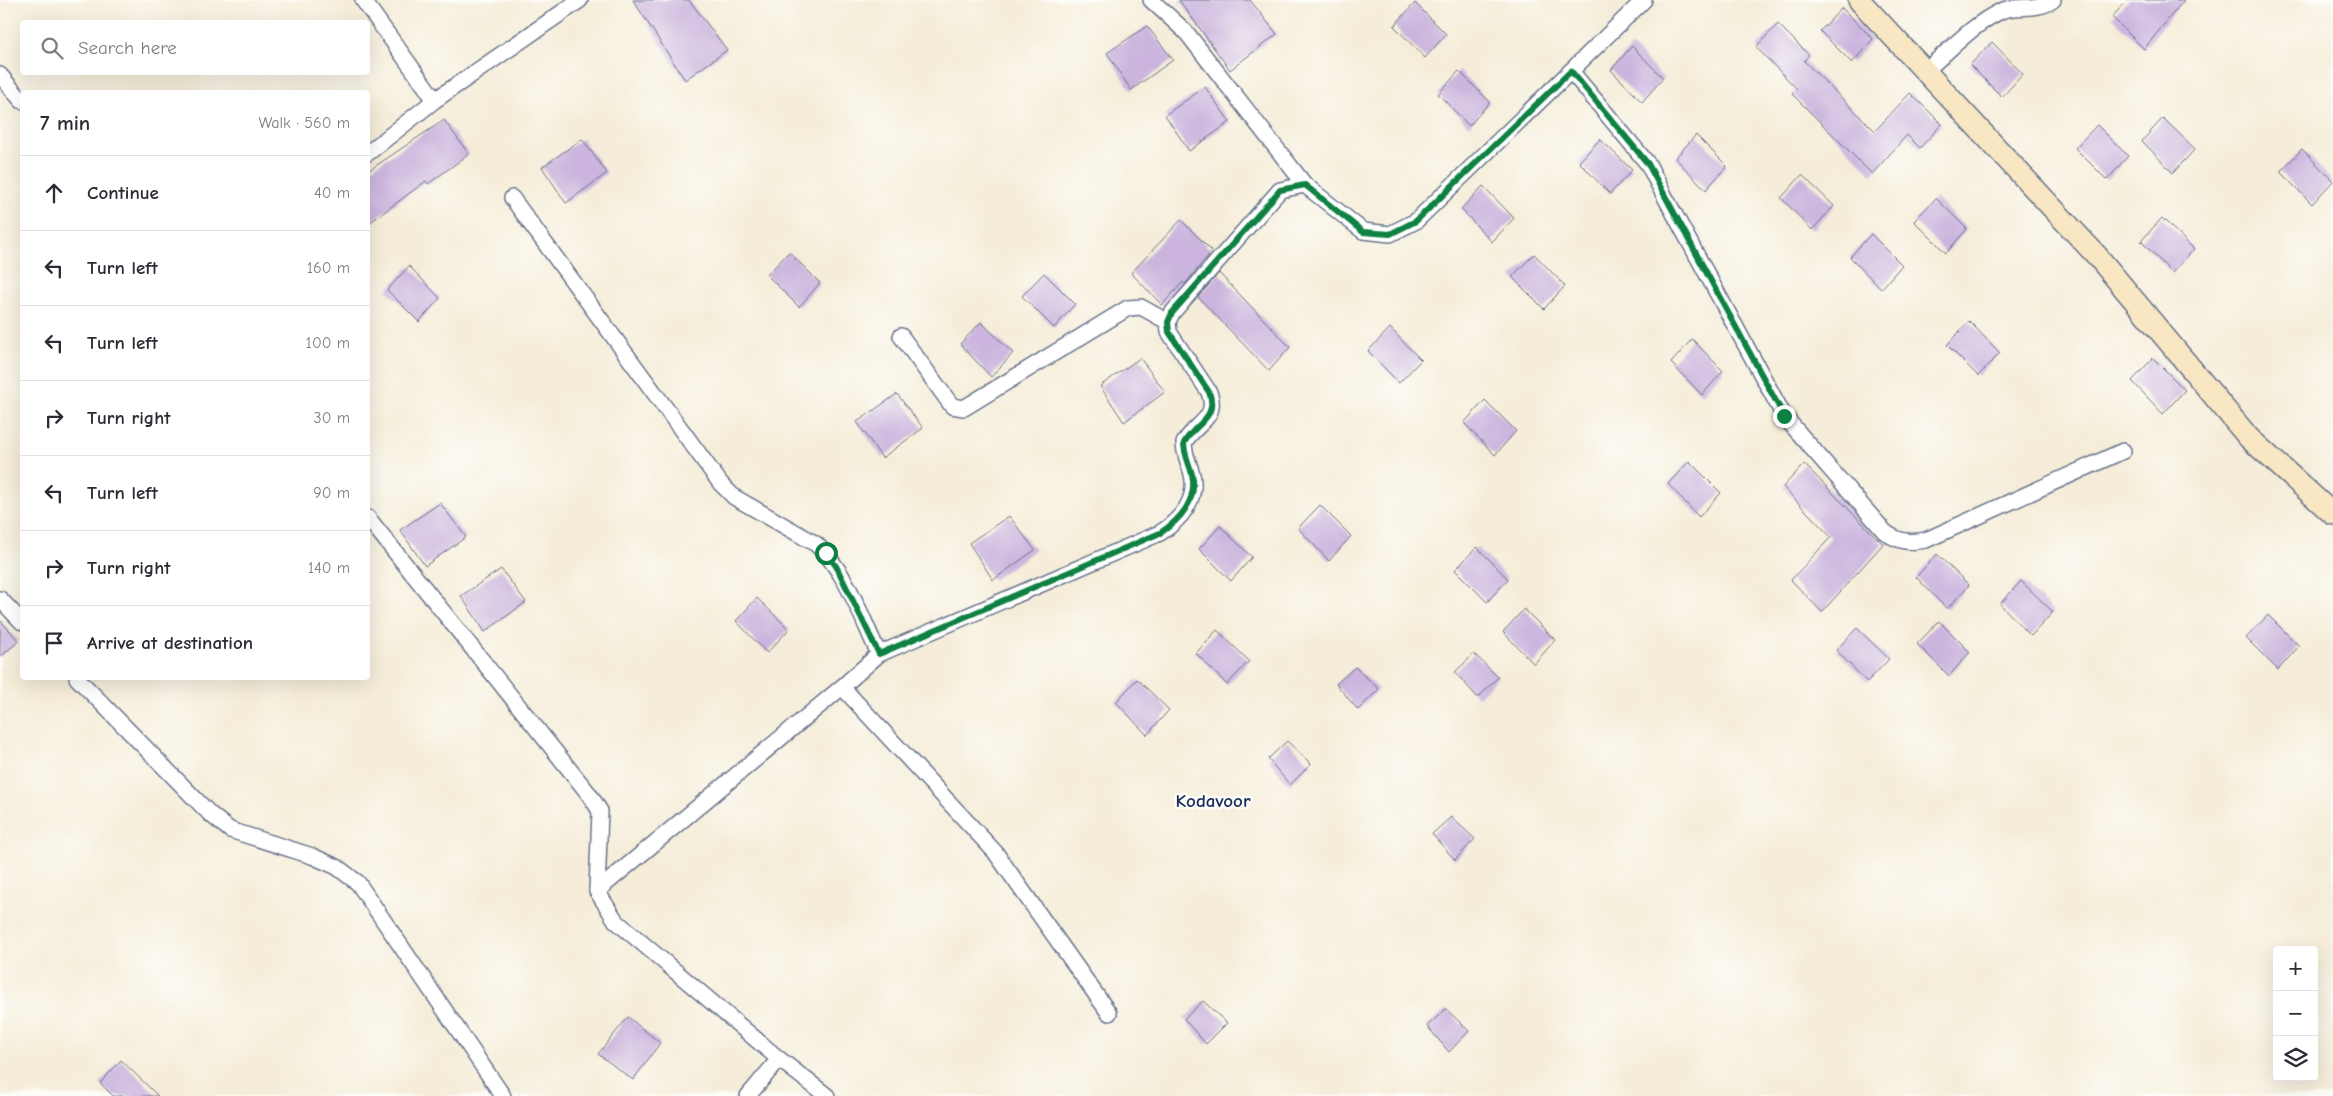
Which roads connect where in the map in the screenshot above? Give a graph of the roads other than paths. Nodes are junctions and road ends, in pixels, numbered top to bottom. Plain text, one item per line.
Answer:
1 (363, 0) edge
2 (580, 0) edge
3 (1151, 0) edge
4 (1644, 0) edge
5 (1859, 0) edge
6 (2053, 0) edge
7 (1571, 71) junction
8 (1925, 71) junction
9 (0, 75) edge
10 (20, 99) edge
11 (435, 100) junction
12 (370, 152) edge
13 (1305, 185) junction
14 (512, 198) dead end
15 (1168, 322) junction
16 (901, 336) dead end
17 (2123, 451) dead end
18 (2333, 514) edge
19 (370, 520) edge
20 (0, 598) edge
21 (20, 620) edge
22 (879, 654) junction
23 (79, 680) edge
24 (842, 687) junction
25 (597, 891) junction
26 (1109, 1013) dead end
27 (779, 1059) junction
28 (503, 1096) edge
29 (748, 1096) edge
30 (827, 1096) edge

1 - 11 street
2 - 11 street
3 - 13 street
4 - 7 street
5 - 8 street
6 - 8 street
7 - 13 street
7 - 17 street
8 - 18 street
9 - 10 street
11 - 12 street
13 - 15 street
14 - 22 street
15 - 16 street
15 - 22 street
19 - 25 street
20 - 21 street
22 - 24 street
23 - 28 street
24 - 25 street
24 - 26 street
25 - 27 street
27 - 29 street
27 - 30 street

